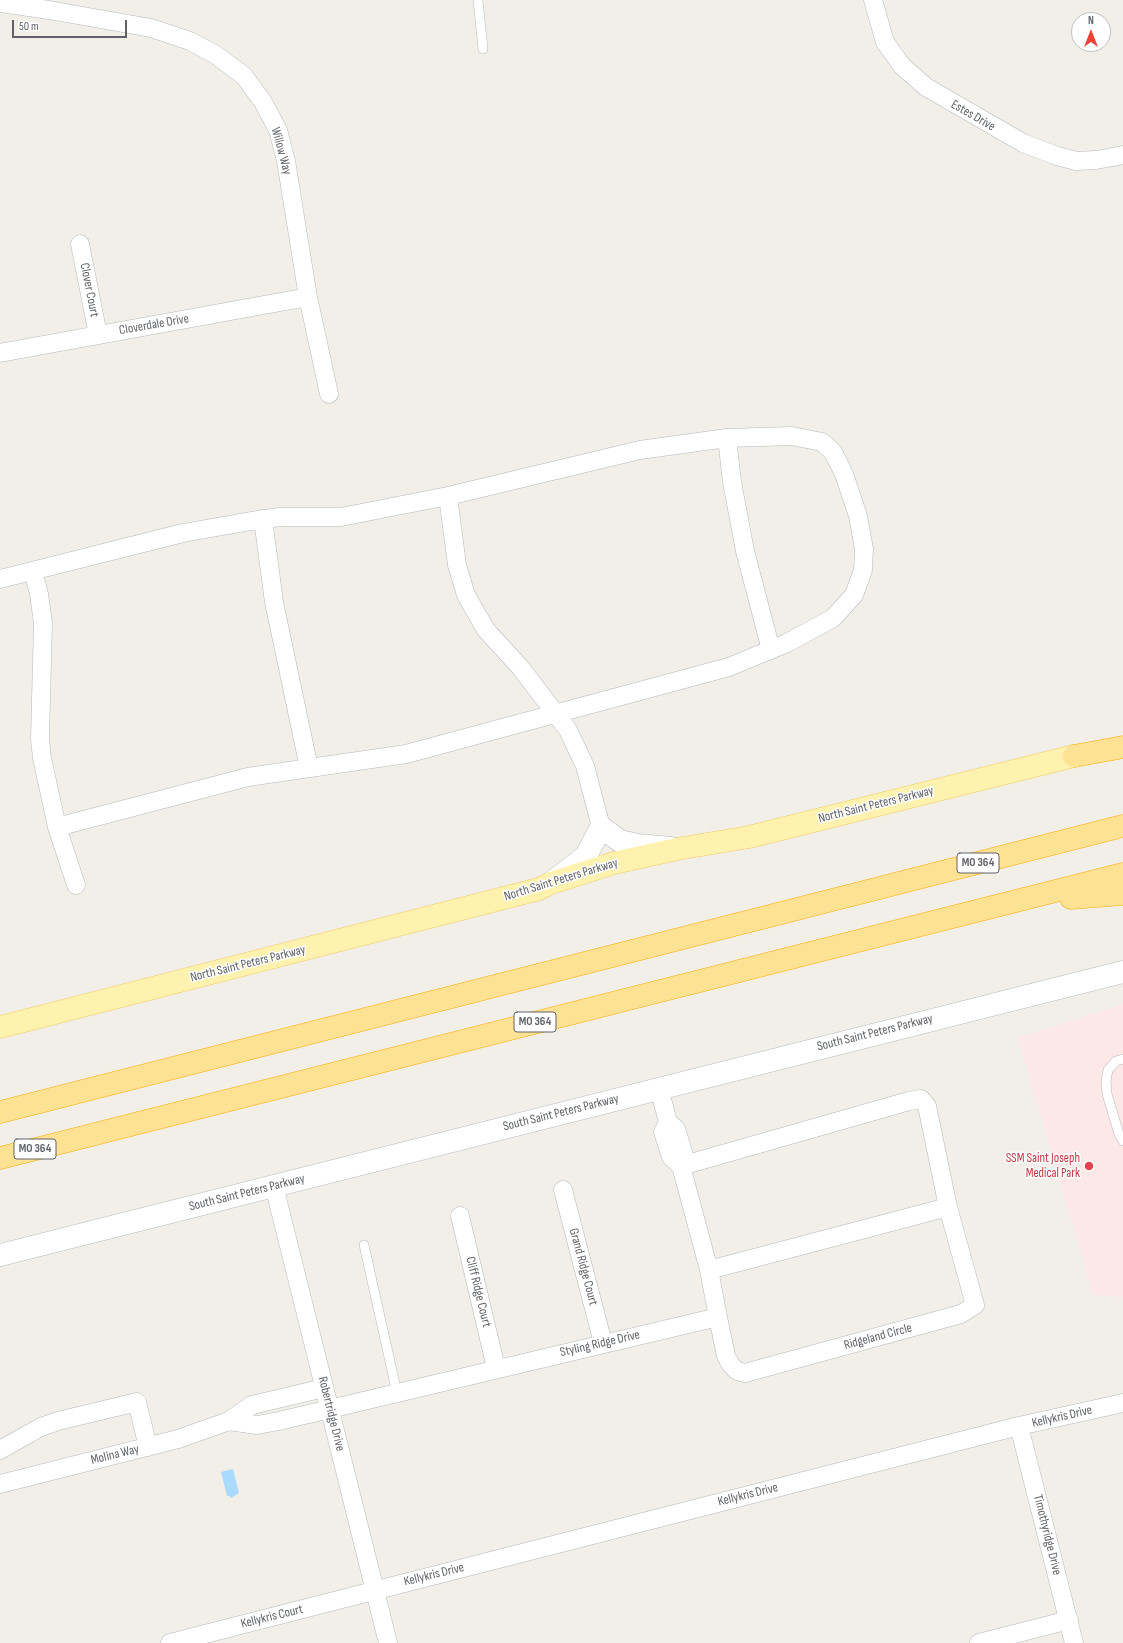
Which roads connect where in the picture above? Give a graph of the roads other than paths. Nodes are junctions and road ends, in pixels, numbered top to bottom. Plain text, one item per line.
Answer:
1 (478, 0) edge
2 (873, 0) edge
3 (0, 3) edge
4 (483, 48) dead end
5 (1123, 155) edge
6 (80, 244) dead end
7 (308, 297) junction
8 (98, 335) junction
9 (0, 353) edge
10 (329, 394) dead end
11 (727, 438) junction
12 (448, 496) junction
13 (262, 519) junction
14 (33, 571) junction
15 (0, 579) edge
16 (771, 650) junction
17 (557, 715) junction
18 (1123, 739) edge
19 (1123, 747) edge
20 (1074, 756) junction
21 (309, 768) junction
22 (57, 826) junction
23 (1123, 826) edge
24 (601, 827) junction
25 (677, 849) junction
26 (1123, 874) edge
27 (551, 883) junction
28 (76, 885) dead end
29 (1123, 894) edge
30 (1000, 905) junction
31 (1123, 972) edge
32 (0, 1027) edge
33 (1123, 1059) edge
34 (659, 1088) junction
35 (0, 1112) edge
36 (70, 1140) junction
37 (1123, 1141) edge
38 (0, 1158) edge
39 (681, 1166) junction
40 (0, 1173) edge
41 (274, 1186) junction
42 (563, 1190) dead end
43 (948, 1207) junction
44 (460, 1216) dead end
45 (364, 1245) dead end
46 (0, 1255) edge
47 (709, 1270) junction
48 (718, 1317) junction
49 (603, 1343) junction
50 (496, 1368) junction
51 (324, 1388) junction
52 (397, 1393) junction
53 (1123, 1403) edge
54 (330, 1408) junction
55 (229, 1421) junction
56 (1019, 1426) junction
57 (148, 1447) junction
58 (0, 1450) edge
59 (0, 1484) edge
60 (374, 1591) junction
61 (1069, 1620) junction
62 (170, 1643) edge
63 (388, 1643) edge
64 (979, 1643) edge
65 (1074, 1643) edge

1 - 4 lane
2 - 5 street, Estes Drive
3 - 7 street, Willow Way
6 - 8 street, Clover Court
7 - 8 street, Cloverdale Drive
7 - 10 street, Willow Way
8 - 9 street, Cloverdale Drive
11 - 12 street
11 - 16 street
11 - 16 street
12 - 13 street
12 - 17 street
13 - 14 street
13 - 21 street
14 - 15 street
14 - 22 street
16 - 17 street
17 - 21 street
17 - 24 street
18 - 20 main road, North Saint Peters Parkway
19 - 20 highway
20 - 25 main road, North Saint Peters Parkway
21 - 22 street
22 - 28 street
23 - 35 highway, MO 364
24 - 25 main road
24 - 27 main road
25 - 27 main road, North Saint Peters Parkway
26 - 30 highway, MO 364
27 - 32 main road, North Saint Peters Parkway
29 - 30 highway
30 - 36 highway, MO 364
31 - 34 main road, South Saint Peters Parkway
33 - 37 lane
34 - 39 street
34 - 41 main road, South Saint Peters Parkway
36 - 38 highway, MO 364
36 - 40 highway
39 - 43 street, Ridgeland Circle
39 - 47 street
41 - 46 main road, South Saint Peters Parkway
41 - 51 street, Robertridge Drive
42 - 49 street, Grand Ridge Court
43 - 47 street
43 - 48 street, Ridgeland Circle
44 - 50 street, Cliff Ridge Court
45 - 52 lane
47 - 48 street
48 - 49 street, Styling Ridge Drive
49 - 50 street, Styling Ridge Drive
50 - 52 street, Styling Ridge Drive
51 - 54 street, Robertridge Drive
51 - 55 street, Molina Way
52 - 54 street, Styling Ridge Drive
53 - 56 street, Kellykris Drive
54 - 55 street, Molina Way
54 - 60 street, Robertridge Drive
55 - 57 street, Molina Way
56 - 60 street, Kellykris Drive
56 - 61 street, Timothyridge Drive
57 - 58 street
57 - 59 street, Molina Way
60 - 62 street, Kellykris Court
60 - 63 street, Robertridge Drive
61 - 64 street
61 - 65 street, Timothyridge Drive

